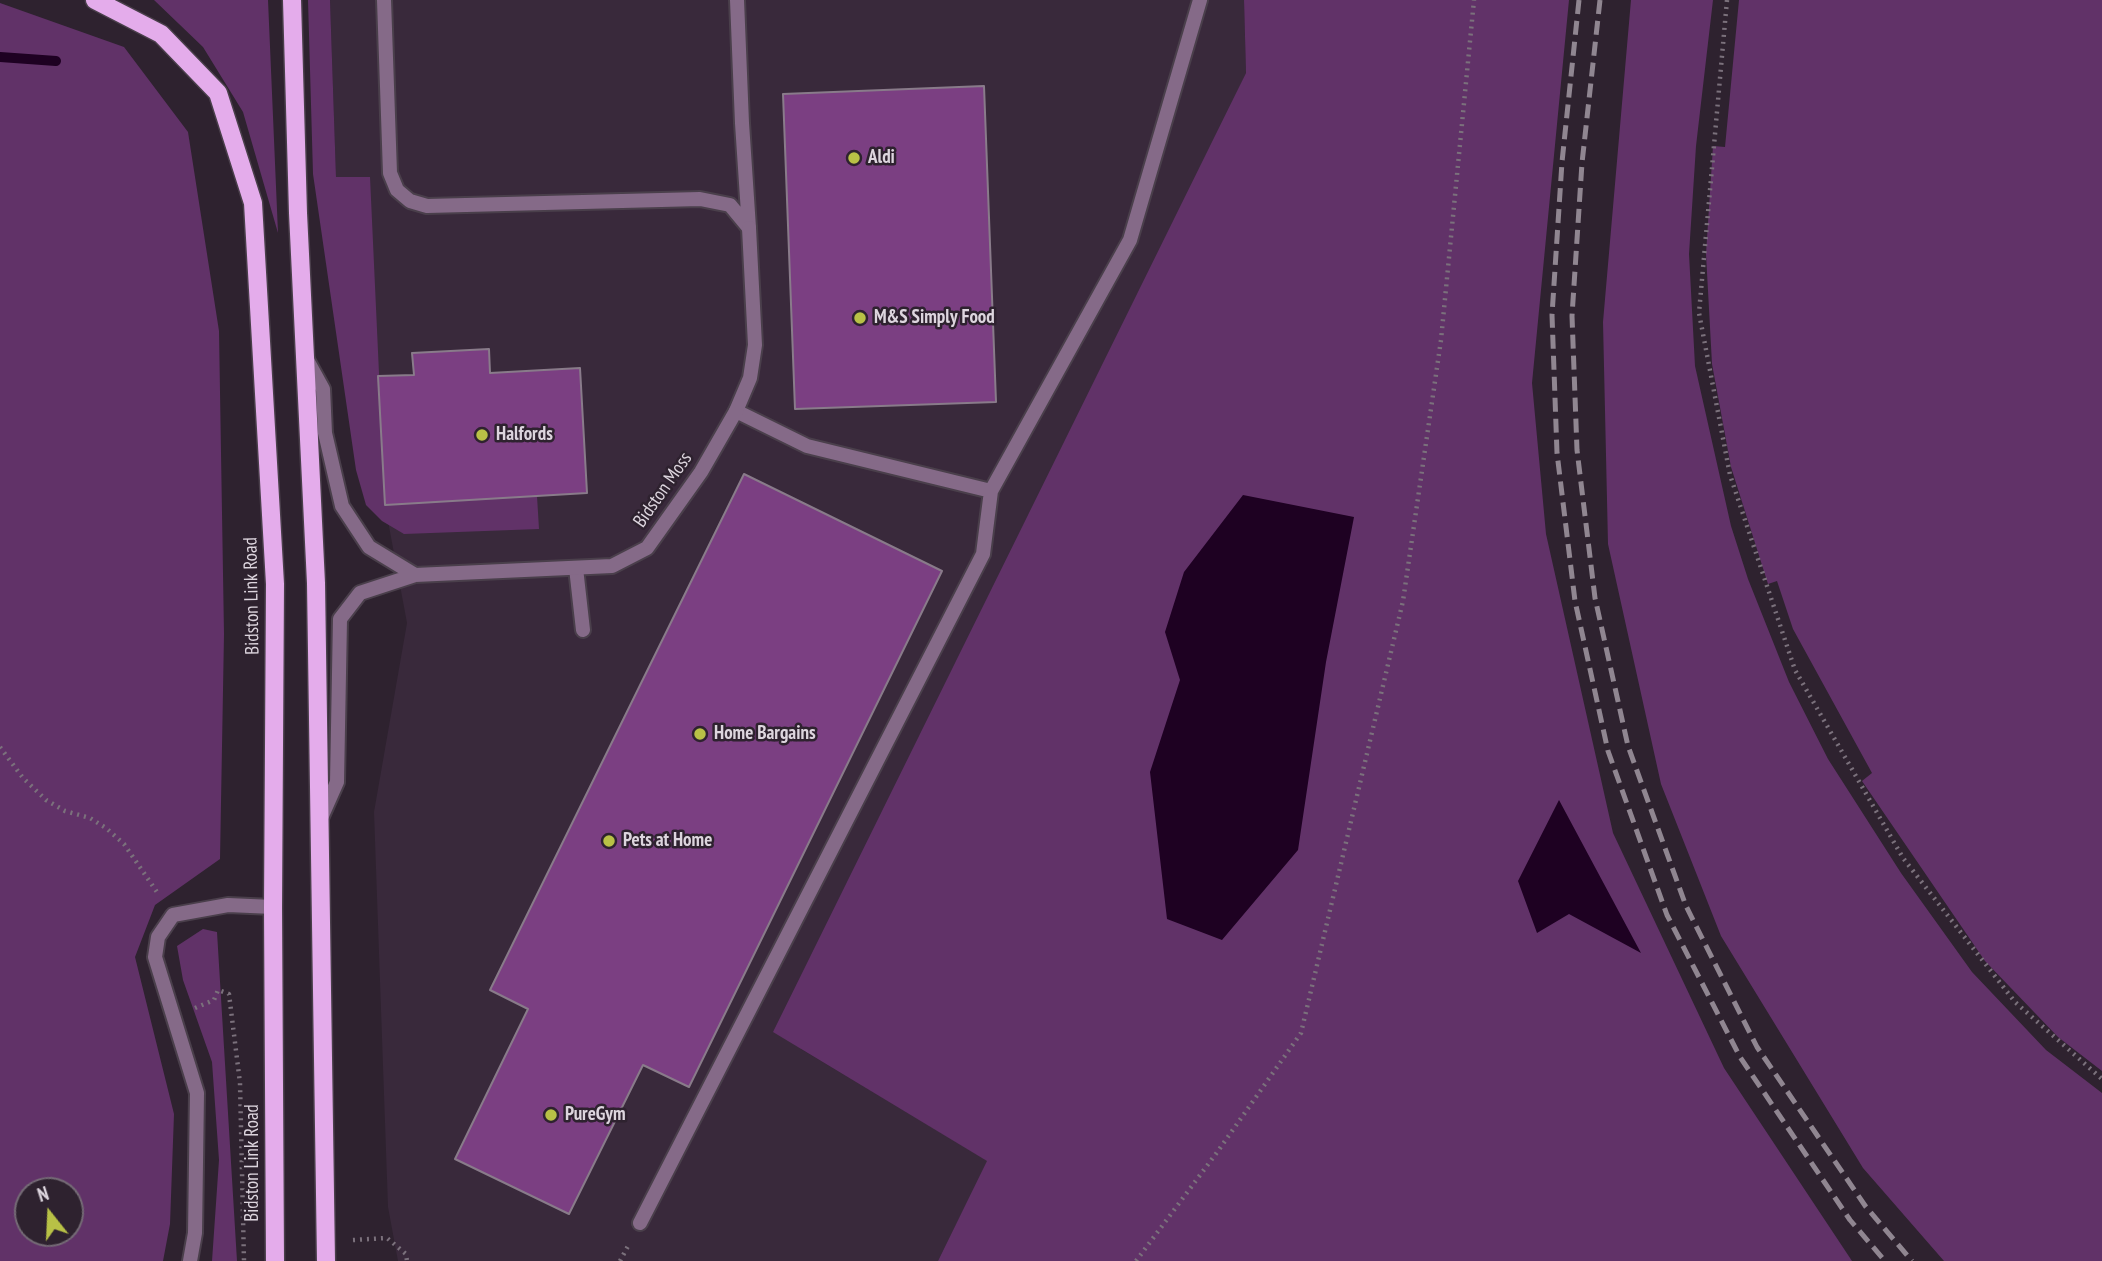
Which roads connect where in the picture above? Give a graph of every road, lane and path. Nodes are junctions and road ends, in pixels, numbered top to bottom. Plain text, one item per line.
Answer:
1 (95, 0) edge
2 (292, 0) edge
3 (384, 0) edge
4 (737, 0) edge
5 (1200, 0) edge
6 (1474, 0) edge
7 (1727, 0) edge
8 (749, 228) junction
9 (305, 356) junction
10 (736, 411) junction
11 (991, 492) junction
12 (576, 568) junction
13 (415, 575) junction
14 (583, 631) dead end
15 (0, 747) edge
16 (319, 822) junction
17 (273, 907) junction
18 (173, 915) junction
19 (174, 1016) junction
20 (2102, 1079) edge
21 (640, 1223) dead end
22 (353, 1240) dead end
23 (190, 1261) edge
24 (244, 1261) edge
25 (275, 1261) edge
26 (326, 1261) edge
27 (407, 1261) edge
28 (1136, 1261) edge

1 - 17 main road, Bidston Link Road
2 - 9 main road
3 - 8 street
4 - 8 street, Bidston Moss
5 - 11 street
6 - 28 path
7 - 20 path
8 - 10 street, Bidston Moss
9 - 13 street
9 - 16 main road
10 - 11 street
10 - 12 street, Bidston Moss
11 - 21 street
12 - 13 street, Bidston Moss
12 - 14 street
13 - 16 street, Bidston Moss
15 - 18 path
16 - 26 main road
17 - 18 street
17 - 25 main road, Bidston Link Road
18 - 19 street
19 - 23 street
19 - 24 path
22 - 27 path

